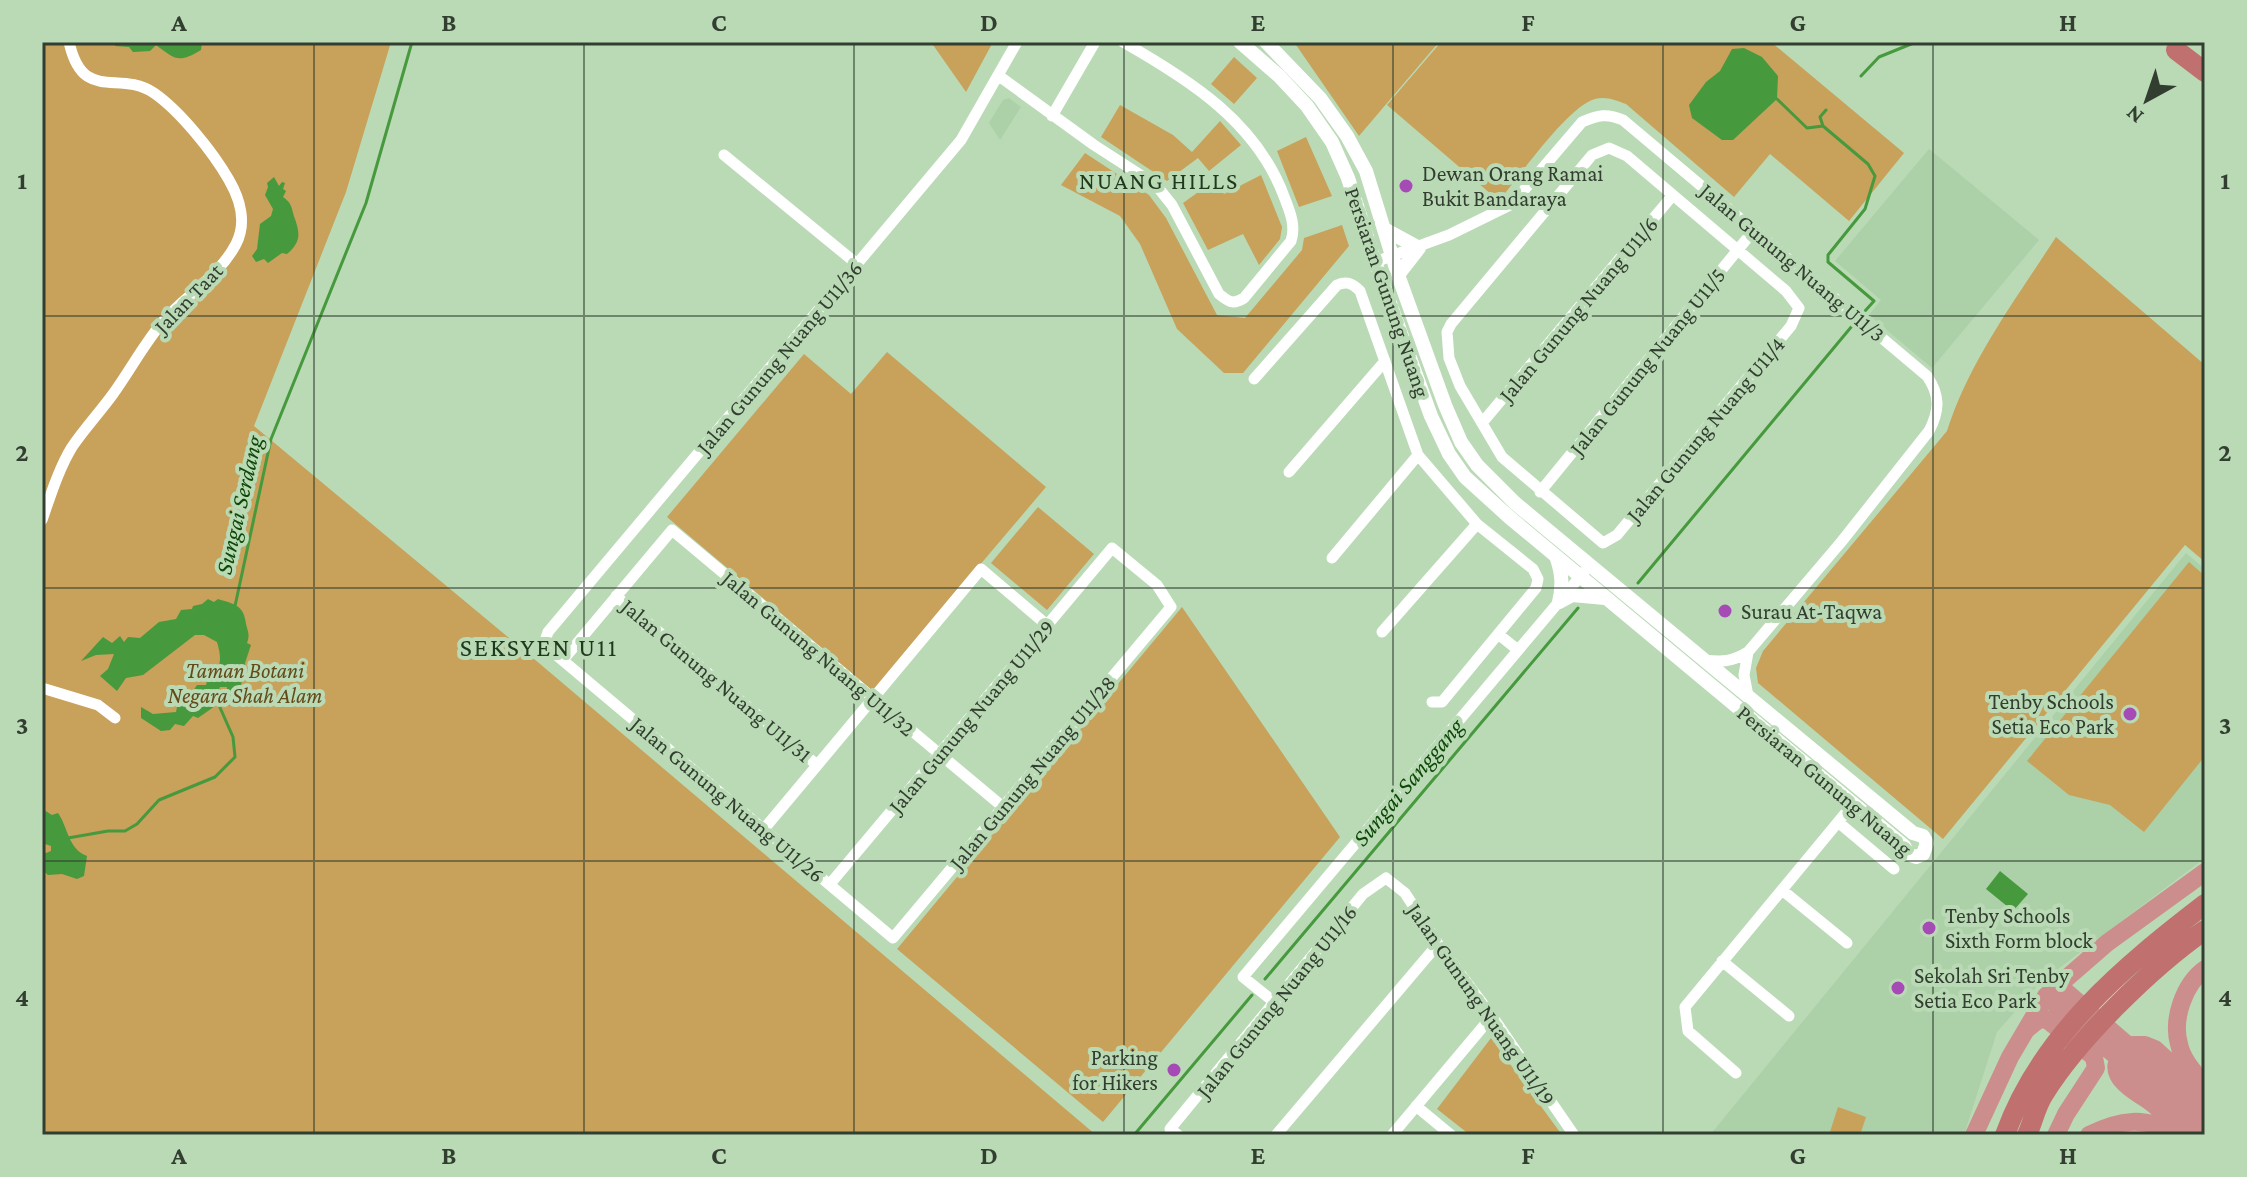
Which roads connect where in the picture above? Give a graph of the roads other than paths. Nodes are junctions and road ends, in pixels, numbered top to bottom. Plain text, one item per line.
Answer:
1 (69, 42) edge
2 (1017, 42) edge
3 (1095, 42) edge
4 (1123, 42) edge
5 (1240, 42) edge
6 (1266, 42) edge
7 (2176, 50) dead end
8 (2205, 72) edge
9 (999, 76) junction
10 (1052, 116) junction
11 (724, 155) dead end
12 (1673, 195) junction
13 (1384, 229) junction
14 (1754, 230) junction
15 (1419, 248) junction
16 (1738, 250) junction
17 (1392, 256) junction
18 (1375, 262) junction
19 (857, 264) junction
20 (1398, 275) junction
21 (1385, 361) junction
22 (1254, 379) dead end
23 (1482, 423) junction
24 (1418, 455) junction
25 (1289, 472) dead end
26 (1540, 492) junction
27 (42, 520) edge
28 (1477, 524) junction
29 (1112, 548) joint
30 (1556, 556) junction
31 (1332, 558) dead end
32 (1585, 571) junction
33 (616, 596) junction
34 (1605, 598) junction
35 (1559, 602) junction
36 (1047, 625) junction
37 (1382, 632) dead end
38 (1498, 634) junction
39 (1518, 650) junction
40 (1748, 652) junction
41 (563, 660) junction
42 (1704, 660) junction
43 (42, 688) edge
44 (1748, 696) junction
45 (873, 698) junction
46 (1432, 702) dead end
47 (115, 718) dead end
48 (939, 754) junction
49 (817, 765) junction
50 (1853, 804) junction
51 (1003, 807) junction
52 (1838, 822) junction
53 (764, 829) junction
54 (1894, 869) dead end
55 (2205, 872) edge
56 (1386, 878) joint
57 (830, 884) junction
58 (1782, 890) junction
59 (2205, 904) edge
60 (2205, 930) edge
61 (893, 938) joint
62 (1847, 943) dead end
63 (1438, 944) junction
64 (1722, 961) junction
65 (2205, 969) edge
66 (2051, 990) junction
67 (1274, 1002) junction
68 (1492, 1016) junction
69 (1789, 1016) dead end
70 (2027, 1029) junction
71 (1736, 1073) dead end
72 (2205, 1085) edge
73 (2205, 1095) edge
74 (1416, 1106) junction
75 (2205, 1112) edge
76 (1174, 1132) edge
77 (2205, 1132) edge
78 (1276, 1135) edge
79 (1392, 1135) edge
80 (1451, 1135) edge
81 (1574, 1135) edge
82 (1974, 1135) edge
83 (2005, 1135) edge
84 (2027, 1135) edge
85 (2056, 1135) edge
86 (2089, 1135) edge
87 (2175, 1135) edge
88 (2187, 1135) edge

1 - 27 street, Jalan Taat
2 - 9 street, Jalan Gunung Nuang U11/36
3 - 10 street
4 - 10 street
5 - 18 street, Persiaran Gunung Nuang
6 - 13 street, Persiaran Gunung Nuang
7 - 8 highway
9 - 10 street
9 - 19 street, Jalan Gunung Nuang U11/36
11 - 19 street
12 - 16 street
12 - 23 street, Jalan Gunung Nuang U11/6
12 - 23 street
13 - 15 street
13 - 17 street, Persiaran Gunung Nuang
14 - 15 street, Jalan Gunung Nuang U11/3
14 - 16 street, Jalan Gunung Nuang U11/5
14 - 40 street, Jalan Gunung Nuang U11/3
15 - 17 street, Jalan Gunung Nuang U11/3
15 - 20 street
16 - 26 street, Jalan Gunung Nuang U11/5
16 - 26 street, Jalan Gunung Nuang U11/4
17 - 18 street, Jalan Gunung Nuang U11/3
17 - 20 street, Persiaran Gunung Nuang
18 - 30 street, Persiaran Gunung Nuang
19 - 41 street, Jalan Gunung Nuang U11/36
20 - 32 street, Persiaran Gunung Nuang
21 - 22 street
21 - 24 street
21 - 25 street
23 - 26 street
24 - 28 street
24 - 31 street
28 - 37 street
28 - 38 street
29 - 36 street, Jalan Gunung Nuang U11/29
29 - 51 street, Jalan Gunung Nuang U11/28
30 - 32 street, Persiaran Gunung Nuang
30 - 35 street
32 - 34 street, Persiaran Gunung Nuang
32 - 35 street
32 - 42 street, Persiaran Gunung Nuang
33 - 41 street
33 - 45 street, Jalan Gunung Nuang U11/32
33 - 49 street, Jalan Gunung Nuang U11/31
34 - 35 street
34 - 50 street, Persiaran Gunung Nuang
35 - 39 street
36 - 45 street
36 - 48 street, Jalan Gunung Nuang U11/29
38 - 39 street
38 - 46 street
39 - 67 street
40 - 42 street
40 - 44 street
41 - 53 street, Jalan Gunung Nuang U11/26
42 - 44 street, Persiaran Gunung Nuang
43 - 47 street
44 - 50 street, Persiaran Gunung Nuang
45 - 48 street, Jalan Gunung Nuang U11/32
45 - 49 street
48 - 51 street, Jalan Gunung Nuang U11/32
48 - 57 street, Jalan Gunung Nuang U11/29
49 - 53 street
50 - 52 street
51 - 61 street, Jalan Gunung Nuang U11/28
52 - 54 street
52 - 58 street
53 - 57 street, Jalan Gunung Nuang U11/26
55 - 66 highway
56 - 63 street, Jalan Gunung Nuang U11/19
56 - 67 street, Jalan Gunung Nuang U11/16
57 - 61 street, Jalan Gunung Nuang U11/26
58 - 62 street
58 - 64 street
59 - 83 highway
60 - 84 highway
63 - 68 street, Jalan Gunung Nuang U11/19
63 - 78 street
64 - 69 street
64 - 71 street
65 - 72 highway
66 - 70 highway
66 - 75 highway
66 - 77 highway
67 - 76 street, Jalan Gunung Nuang U11/16
68 - 74 street
68 - 81 street, Jalan Gunung Nuang U11/19
70 - 82 highway
70 - 85 highway
73 - 88 highway
74 - 79 street
74 - 80 street
86 - 87 highway

